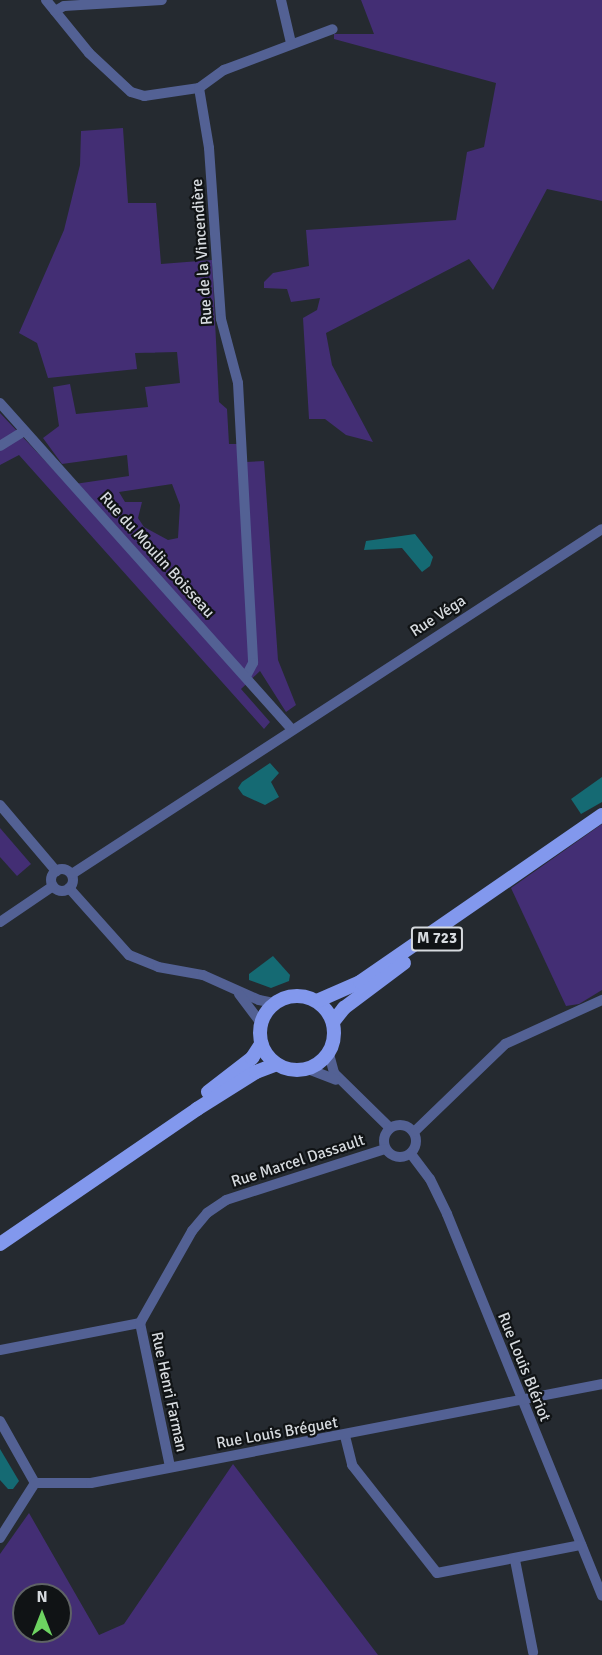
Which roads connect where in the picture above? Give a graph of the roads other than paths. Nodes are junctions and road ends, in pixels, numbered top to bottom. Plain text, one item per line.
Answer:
1 (46, 0) edge
2 (162, 0) edge
3 (281, 0) edge
4 (56, 11) junction
5 (333, 29) dead end
6 (291, 43) junction
7 (199, 87) junction
8 (0, 403) edge
9 (24, 431) junction
10 (0, 446) edge
11 (602, 529) edge
12 (246, 676) junction
13 (288, 731) junction
14 (0, 805) edge
15 (602, 815) edge
16 (542, 857) junction
17 (56, 871) junction
18 (72, 874) junction
19 (53, 886) junction
20 (69, 888) junction
21 (0, 922) edge
22 (232, 987) junction
23 (602, 1000) edge
24 (317, 1001) junction
25 (275, 1003) junction
26 (333, 1022) junction
27 (261, 1023) junction
28 (261, 1044) junction
29 (329, 1054) junction
30 (277, 1064) junction
31 (308, 1069) junction
32 (346, 1087) junction
33 (390, 1128) junction
34 (414, 1132) junction
35 (385, 1149) junction
36 (411, 1154) junction
37 (91, 1180) junction
38 (0, 1244) edge
39 (140, 1323) junction
40 (0, 1350) edge
41 (602, 1384) edge
42 (523, 1399) junction
43 (0, 1420) edge
44 (345, 1436) junction
45 (170, 1467) junction
46 (35, 1483) junction
47 (0, 1538) edge
48 (581, 1545) junction
49 (515, 1560) junction
50 (602, 1596) edge
51 (533, 1652) dead end

1 - 4 street
2 - 4 street
3 - 6 street
4 - 7 street
5 - 6 street
6 - 7 street
7 - 12 street, Rue de la Vincendière
8 - 9 street, Rue du Moulin Boisseau
9 - 10 street
9 - 12 street, Rue du Moulin Boisseau
11 - 13 street, Rue Véga
12 - 13 street, Rue du Moulin Boisseau
13 - 18 street, Rue Véga
14 - 17 street
15 - 16 main road, M 723
16 - 24 main road, M 723
16 - 26 main road, M 723
17 - 18 street
17 - 19 street
18 - 20 street
19 - 20 street
19 - 21 street
20 - 22 street
22 - 25 street
22 - 27 street
23 - 34 street
24 - 25 main road
24 - 26 main road
25 - 27 main road
26 - 29 main road
27 - 28 main road
28 - 30 main road
28 - 37 main road
29 - 31 main road
29 - 32 street
30 - 31 main road
30 - 37 main road
31 - 32 street
32 - 33 street
33 - 34 street
33 - 35 street
34 - 36 street
35 - 36 street
35 - 39 street, Rue Marcel Dassault
36 - 42 street, Rue Louis Blériot
37 - 38 main road
39 - 40 street
39 - 45 street, Rue Henri Farman
41 - 42 street, Rue Louis Bréguet
42 - 44 street, Rue Louis Bréguet
42 - 48 street, Rue Louis Blériot
43 - 46 street
44 - 45 street, Rue Louis Bréguet
44 - 49 street
45 - 46 street, Rue Louis Bréguet
46 - 47 street
48 - 49 street
48 - 50 street, Rue Louis Blériot
49 - 51 street

